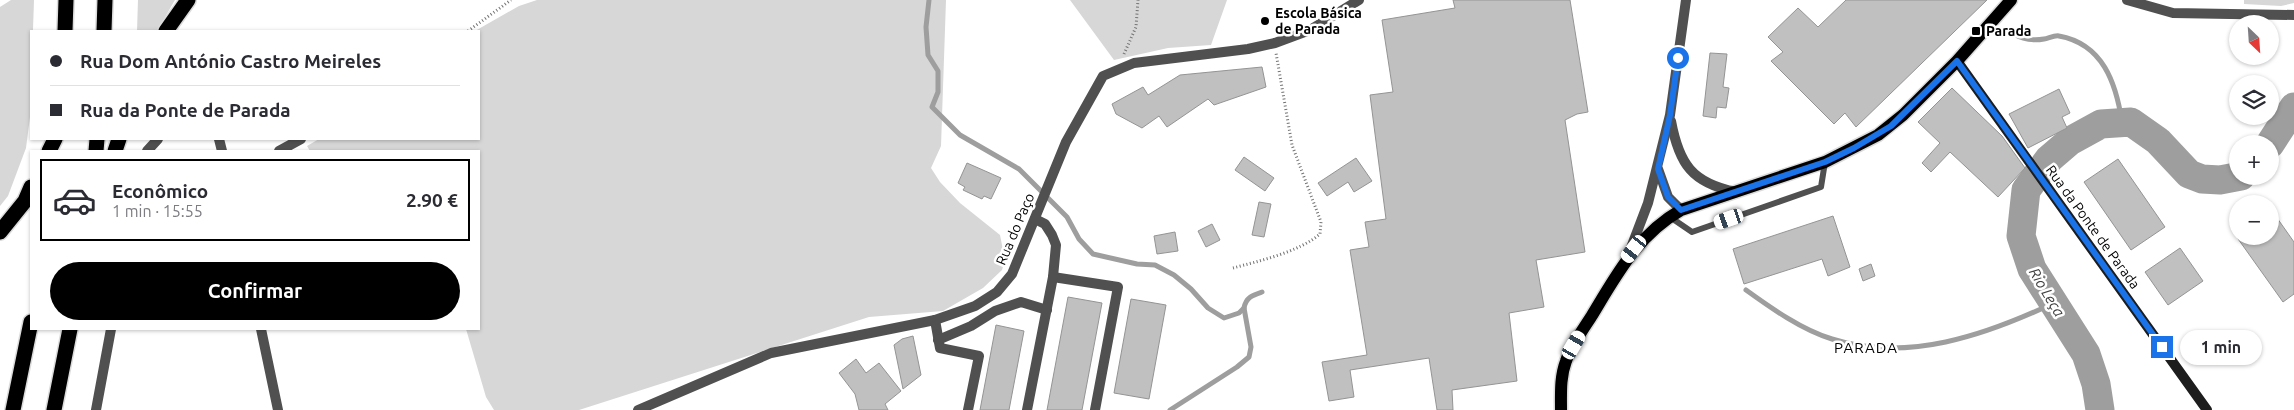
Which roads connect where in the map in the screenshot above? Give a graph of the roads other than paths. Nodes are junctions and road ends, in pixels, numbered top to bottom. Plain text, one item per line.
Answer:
1 (66, 0) edge
2 (105, 0) edge
3 (188, 0) edge
4 (1359, 0) edge
5 (1686, 0) edge
6 (2011, 0) edge
7 (2127, 0) edge
8 (2294, 15) edge
9 (65, 30) edge
10 (104, 30) edge
11 (167, 30) edge
12 (1957, 61) junction
13 (1670, 115) junction
14 (157, 140) edge
15 (299, 140) edge
16 (148, 150) edge
17 (281, 150) edge
18 (1825, 162) junction
19 (1658, 169) junction
20 (30, 189) edge
21 (1736, 192) junction
22 (1675, 213) junction
23 (1035, 219) junction
24 (0, 232) edge
25 (1627, 258) junction
26 (1053, 277) junction
27 (1047, 310) junction
28 (935, 320) junction
29 (30, 327) edge
30 (70, 330) edge
31 (110, 330) edge
32 (261, 330) edge
33 (938, 340) junction
34 (13, 410) edge
35 (54, 410) edge
36 (96, 410) edge
37 (278, 410) edge
38 (638, 410) edge
39 (968, 410) edge
40 (1027, 410) edge
41 (1096, 410) edge
42 (1561, 410) edge
43 (2207, 410) edge

1 - 9 highway
2 - 10 highway
3 - 11 highway
4 - 23 street, Rua do Paço
5 - 13 street
6 - 12 main road
7 - 8 street
12 - 18 main road
12 - 43 main road, Rua da Ponte de Parada
13 - 19 street
13 - 21 street
14 - 16 street
15 - 17 street
18 - 21 main road
18 - 22 lane
19 - 22 street
19 - 25 street
20 - 24 highway
21 - 22 main road
22 - 25 main road
23 - 26 street
23 - 28 street, Rua do Paço
25 - 42 main road
26 - 27 street
26 - 41 street
27 - 33 street
27 - 40 street
28 - 33 street
28 - 38 street, Rua do Paço
29 - 34 highway
30 - 35 highway
31 - 36 street
32 - 37 street
33 - 39 street

